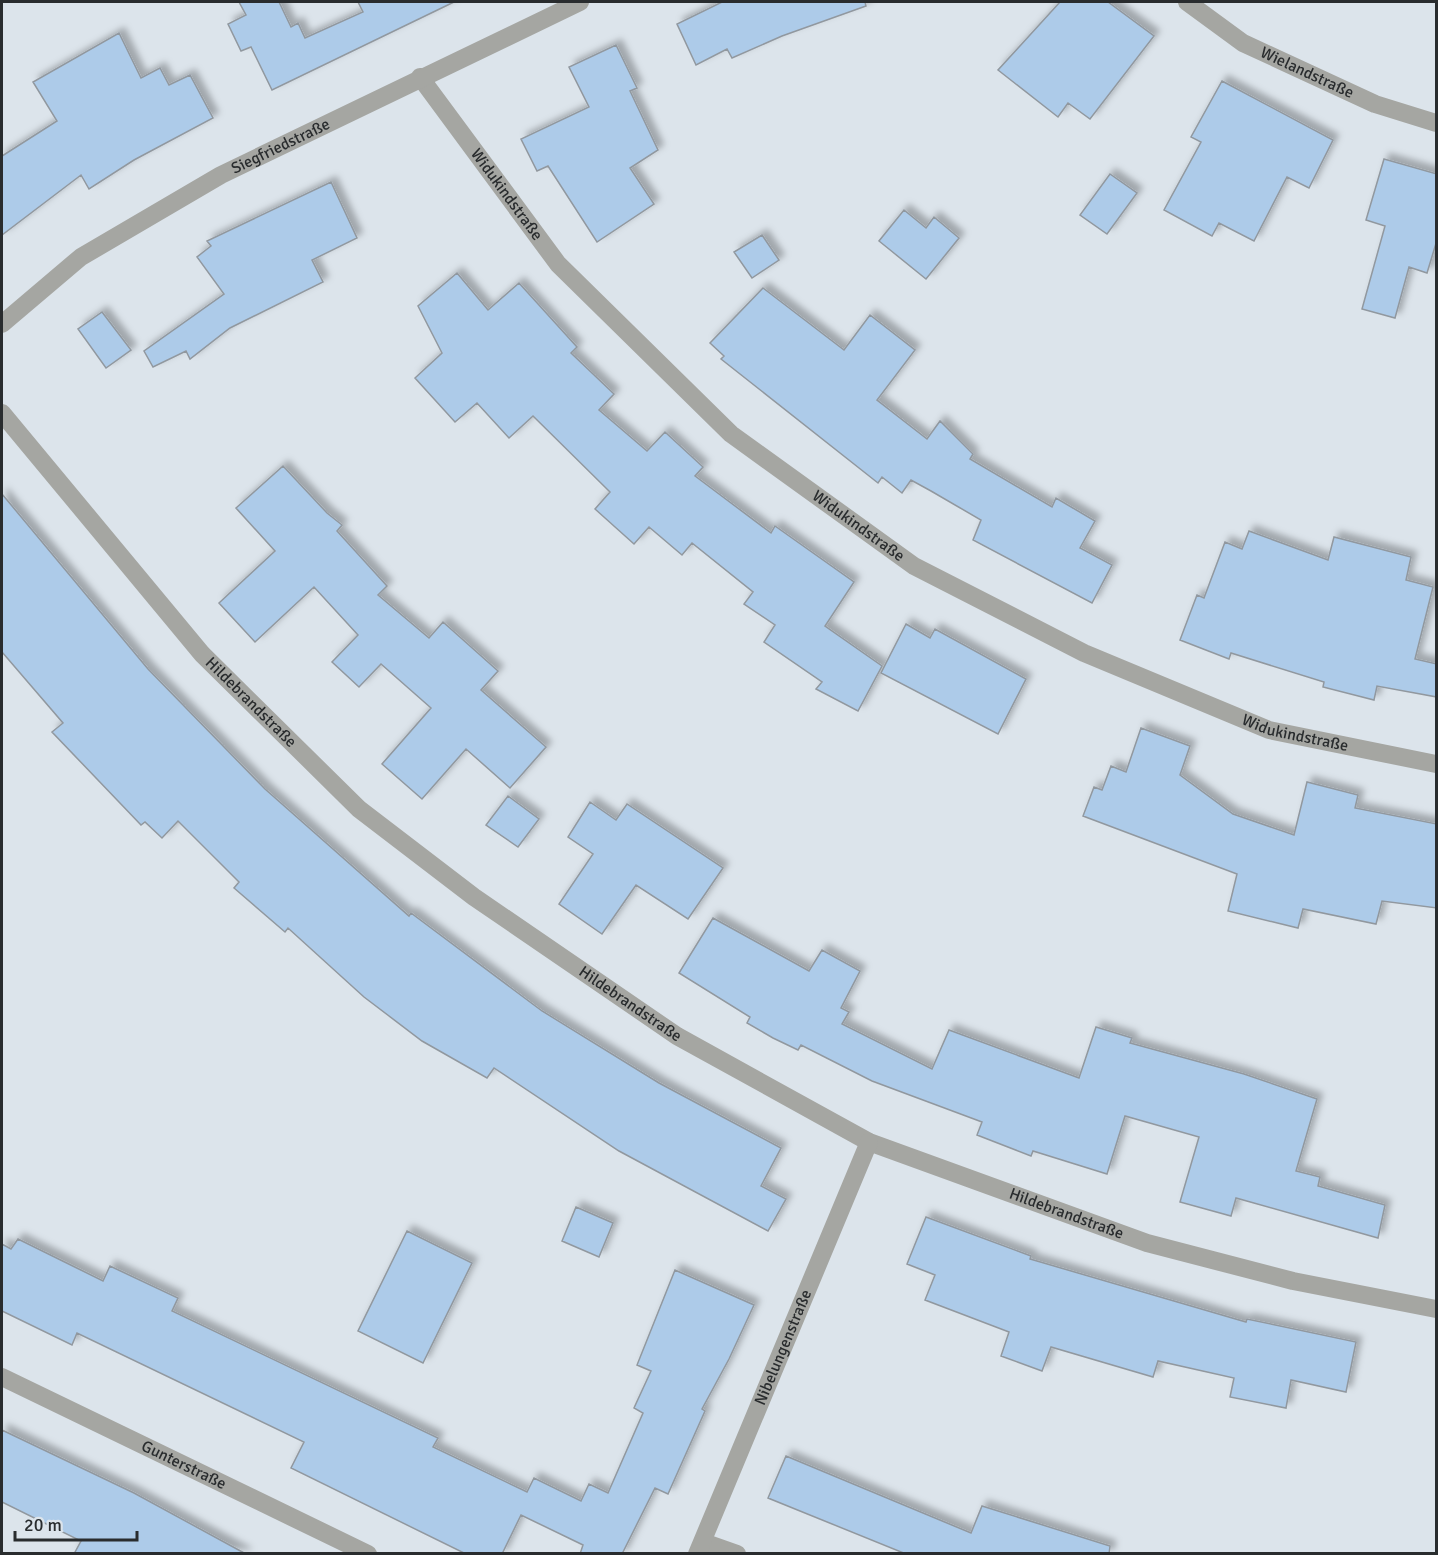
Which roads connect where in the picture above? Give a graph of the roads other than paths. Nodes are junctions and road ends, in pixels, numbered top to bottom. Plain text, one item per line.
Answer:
1 (580, 2) edge
2 (1187, 2) edge
3 (420, 77) junction
4 (1437, 123) edge
5 (2, 324) edge
6 (2, 413) edge
7 (1437, 764) edge
8 (869, 1142) junction
9 (1437, 1308) edge
10 (2, 1377) edge
11 (700, 1548) edge
12 (368, 1554) edge
13 (737, 1554) edge

1 - 3 street, Siegfriedstraße
2 - 4 street, Wielandstraße
3 - 5 street, Siegfriedstraße
3 - 7 street, Widukindstraße
6 - 8 street, Hildebrandstraße
8 - 9 street, Hildebrandstraße
8 - 11 street, Nibelungenstraße
10 - 12 street, Gunterstraße
11 - 13 street

